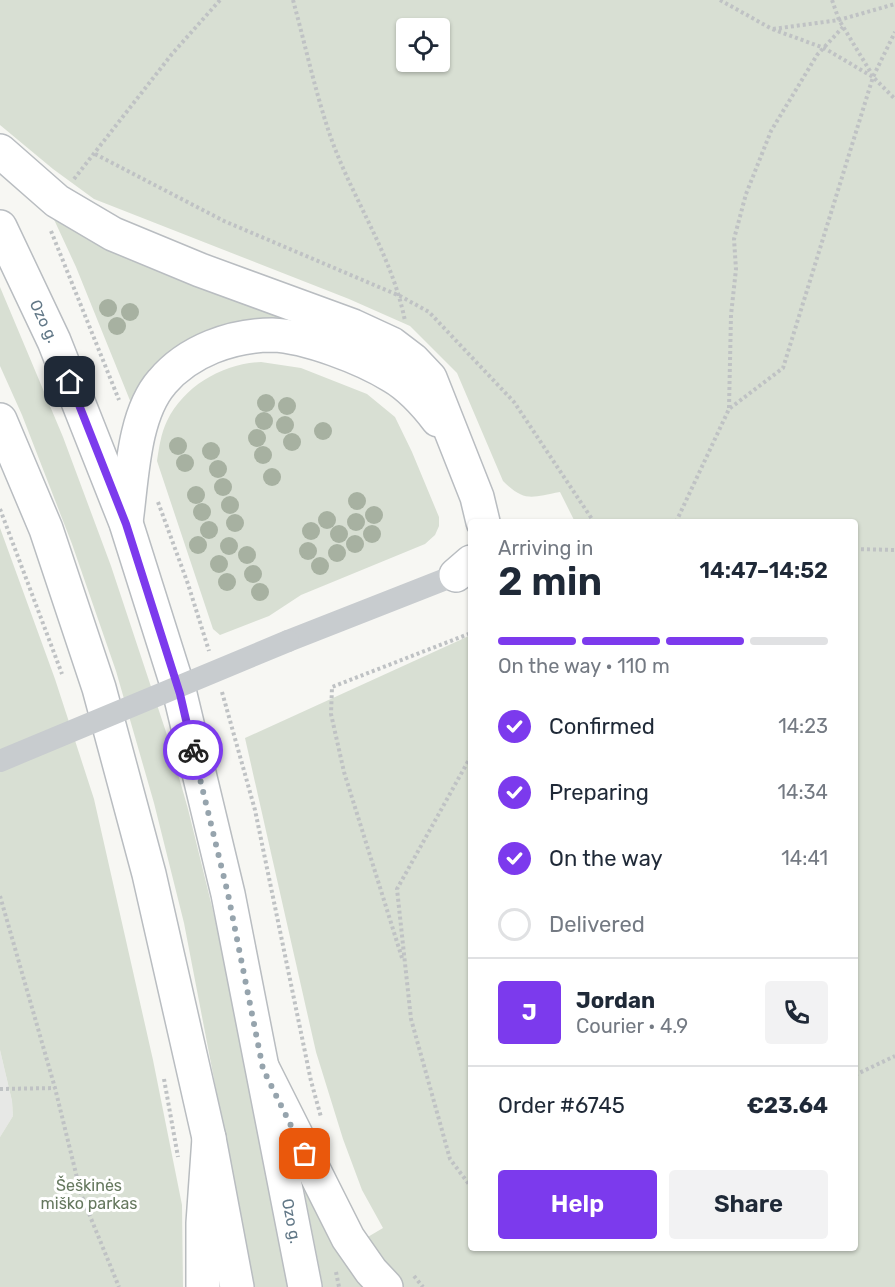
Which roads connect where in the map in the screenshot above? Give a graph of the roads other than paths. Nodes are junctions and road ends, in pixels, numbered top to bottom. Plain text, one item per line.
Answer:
1 (0, 151) edge
2 (0, 227) edge
3 (0, 420) edge
4 (454, 441) junction
5 (482, 519) edge
6 (126, 524) junction
7 (463, 569) edge
8 (0, 761) edge
9 (263, 1069) junction
10 (209, 1138) junction
11 (203, 1287) edge
12 (237, 1287) edge
13 (305, 1287) edge
14 (386, 1287) edge

1 - 4 main road
2 - 6 main road, Ozo g.
3 - 10 main road
4 - 5 main road
4 - 6 main road
6 - 9 main road, Ozo g.
7 - 8 street, bridge
9 - 13 main road, Ozo g.
9 - 14 main road
10 - 11 main road
10 - 12 main road

